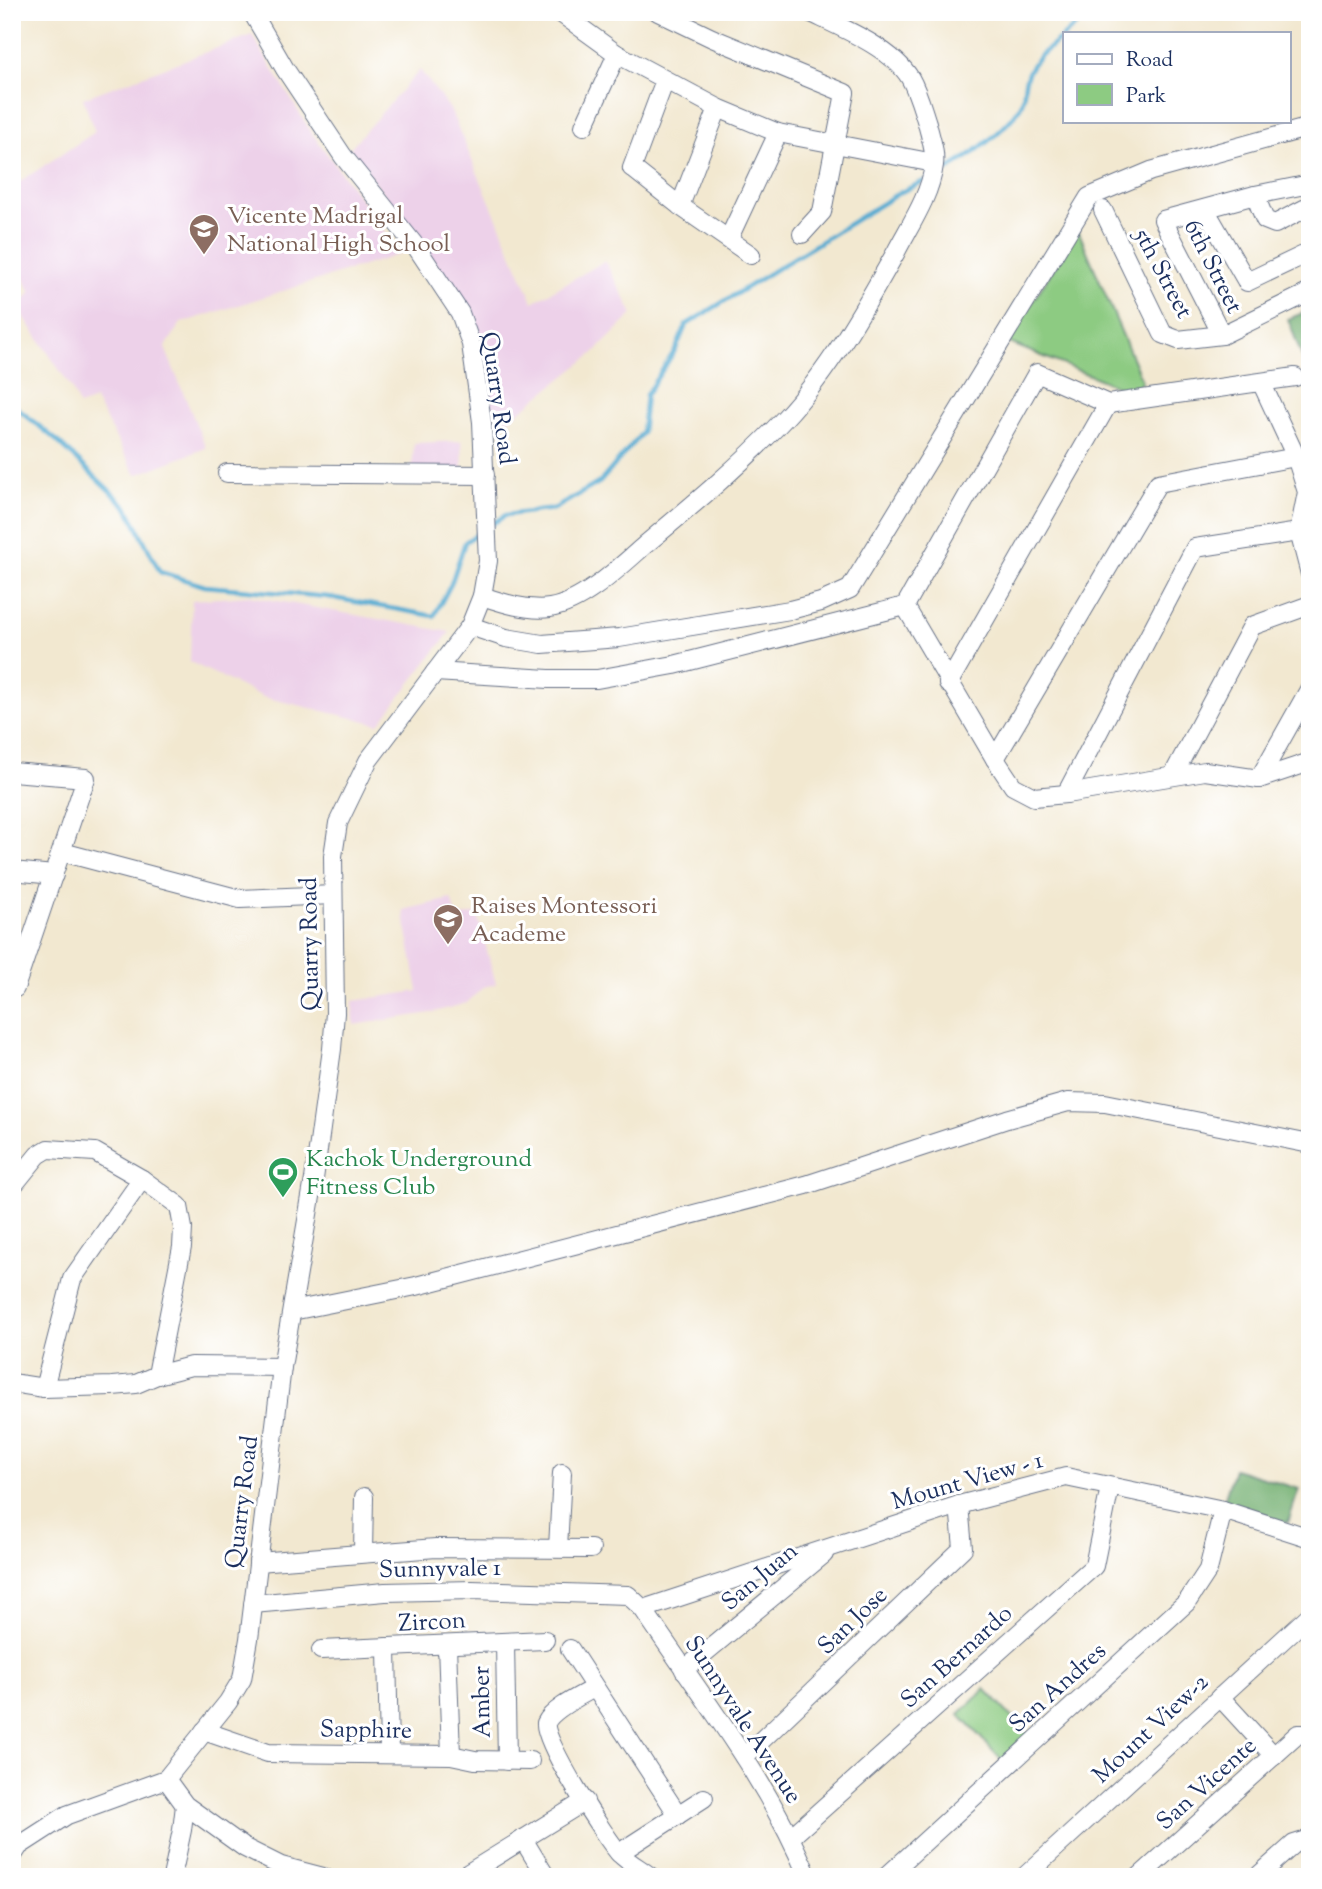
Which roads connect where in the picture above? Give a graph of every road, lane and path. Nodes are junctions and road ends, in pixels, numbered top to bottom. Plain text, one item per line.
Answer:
1 (252, 12) edge
2 (658, 12) edge
3 (809, 12) edge
4 (563, 14) edge
5 (617, 54) junction
6 (666, 80) junction
7 (718, 108) junction
8 (584, 127) dead end
9 (1310, 127) edge
10 (778, 133) junction
11 (835, 144) junction
12 (933, 167) junction
13 (1310, 184) edge
14 (1255, 195) junction
15 (1100, 201) junction
16 (680, 206) junction
17 (1310, 206) edge
18 (1205, 209) junction
19 (802, 233) dead end
20 (729, 238) junction
21 (1310, 251) edge
22 (751, 255) dead end
23 (1310, 292) edge
24 (1222, 335) junction
25 (1295, 377) dead end
26 (1262, 383) junction
27 (1108, 404) junction
28 (1296, 457) junction
29 (227, 473) dead end
30 (485, 475) junction
31 (1299, 532) junction
32 (1310, 575) edge
33 (482, 596) junction
34 (1310, 605) edge
35 (905, 606) junction
36 (470, 626) junction
37 (435, 672) junction
38 (948, 684) junction
39 (1309, 690) edge
40 (995, 760) junction
41 (1310, 762) edge
42 (12, 772) edge
43 (1173, 775) junction
44 (1259, 779) junction
45 (1066, 794) junction
46 (62, 852) junction
47 (12, 871) edge
48 (54, 875) junction
49 (333, 895) junction
50 (12, 988) edge
51 (1310, 1144) edge
52 (142, 1179) junction
53 (12, 1187) edge
54 (292, 1311) junction
55 (282, 1367) junction
56 (157, 1375) junction
57 (12, 1383) edge
58 (44, 1388) junction
59 (562, 1474) dead end
60 (1111, 1487) junction
61 (364, 1497) dead end
62 (959, 1505) junction
63 (1223, 1510) junction
64 (1310, 1538) edge
65 (834, 1546) junction
66 (558, 1548) junction
67 (591, 1549) dead end
68 (363, 1553) junction
69 (258, 1562) junction
70 (628, 1595) joint
71 (253, 1604) junction
72 (643, 1609) junction
73 (1310, 1615) edge
74 (545, 1640) dead end
75 (505, 1642) junction
76 (447, 1645) junction
77 (387, 1647) junction
78 (570, 1649) dead end
79 (321, 1650) dead end
80 (684, 1670) junction
81 (594, 1688) junction
82 (1220, 1697) junction
83 (204, 1731) junction
84 (1310, 1734) edge
85 (389, 1754) junction
86 (451, 1755) junction
87 (1273, 1756) junction
88 (744, 1757) junction
89 (507, 1760) junction
90 (530, 1761) dead end
91 (166, 1779) junction
92 (704, 1798) dead end
93 (585, 1801) junction
94 (185, 1805) junction
95 (678, 1815) junction
96 (791, 1837) junction
97 (523, 1839) junction
98 (1310, 1839) edge
99 (14, 1849) edge
100 (619, 1853) junction
101 (313, 1875) edge
102 (172, 1877) edge
103 (462, 1877) edge
104 (546, 1877) edge
105 (651, 1877) edge
106 (808, 1877) edge
107 (886, 1877) edge
108 (1024, 1877) edge
109 (1139, 1877) edge
110 (1257, 1877) edge

1 - 30 street, Quarry Road
2 - 11 street
3 - 12 street
4 - 5 street
5 - 6 street
5 - 8 street
6 - 7 street
6 - 16 street
7 - 10 street
7 - 16 street
9 - 15 street
10 - 11 street
10 - 20 street
11 - 12 street
11 - 19 street
12 - 33 street
13 - 14 street
14 - 17 street
14 - 18 street
15 - 24 street, 5th Street
15 - 36 street
16 - 20 street
18 - 21 street
18 - 24 street, 6th Street
20 - 22 street
23 - 24 street, 5th Street
25 - 26 street
26 - 27 street
26 - 28 street
27 - 35 street
27 - 38 street
28 - 31 street
28 - 40 street
29 - 30 street
30 - 33 street, Quarry Road
31 - 32 street
31 - 45 street
33 - 36 street, Quarry Road
34 - 43 street
35 - 37 street
35 - 38 street
36 - 37 street, Quarry Road
37 - 49 street, Quarry Road
38 - 40 street
39 - 44 street
40 - 45 street
41 - 44 street
42 - 46 street
43 - 44 street
43 - 45 street
46 - 48 street
46 - 49 street
47 - 48 street
48 - 50 street
49 - 54 street, Quarry Road
51 - 54 street
52 - 53 street
52 - 56 street
52 - 58 street
54 - 55 street, Quarry Road
55 - 56 street
55 - 69 street, Quarry Road
56 - 58 street
57 - 58 street
59 - 66 street
60 - 62 street, Mount View - 1
60 - 63 street, Mount View - 1
60 - 96 street, San Bernardo
61 - 68 street
62 - 65 street, Mount View - 1
62 - 88 street, San Jose
63 - 64 street, Mount View - 1
63 - 107 street, San Andres
65 - 72 street, Mount View - 1
65 - 80 street, San Juan
66 - 67 street
66 - 68 street
68 - 69 street
69 - 71 street, Quarry Road
70 - 71 street, Sunnyvale 1
70 - 72 street, Sunnyvale Avenue
71 - 83 street, Quarry Road
72 - 80 street, Sunnyvale Avenue
73 - 82 street, Mount View-2
74 - 75 street, Zircon
75 - 76 street, Zircon
75 - 89 street, Amber
76 - 77 street, Zircon
76 - 86 street
77 - 79 street, Zircon
77 - 85 street
78 - 81 street
80 - 88 street, Sunnyvale Avenue
81 - 93 street
81 - 95 street
82 - 87 street
82 - 108 street, Mount View-2
83 - 85 street, Sapphire
83 - 91 street, Quarry Road
84 - 87 street, San Vicente
85 - 86 street, Sapphire
86 - 89 street, Sapphire
87 - 109 street, San Vicente
88 - 96 street, Sunnyvale Avenue
89 - 90 street, Sapphire
91 - 94 street
91 - 99 street
92 - 95 street
93 - 97 street
93 - 100 street
94 - 101 street
94 - 102 street
95 - 100 street
96 - 106 street, Sunnyvale Avenue
97 - 103 street
97 - 104 street
98 - 110 street
100 - 105 street

